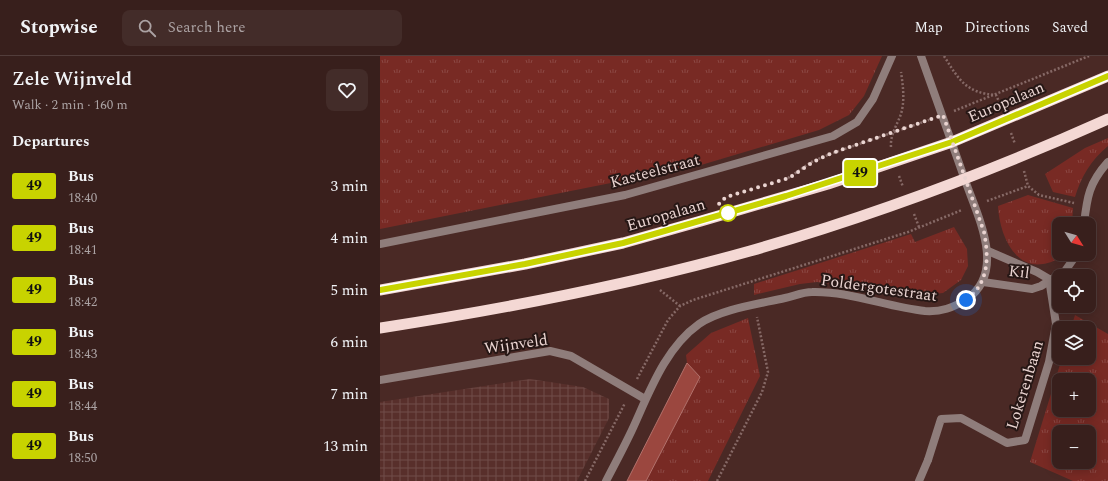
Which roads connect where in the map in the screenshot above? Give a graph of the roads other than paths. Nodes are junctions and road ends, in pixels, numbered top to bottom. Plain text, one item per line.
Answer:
1 (892, 56) edge
2 (921, 56) edge
3 (1108, 76) edge
4 (1108, 119) edge
5 (952, 142) junction
6 (1108, 162) edge
7 (965, 180) junction
8 (1085, 217) edge
9 (380, 244) edge
10 (988, 251) junction
11 (1072, 261) edge
12 (1049, 279) junction
13 (983, 282) junction
14 (380, 290) edge
15 (380, 328) edge
16 (380, 380) edge
17 (646, 399) junction
18 (606, 481) edge
19 (919, 481) edge

1 - 9 street, Kasteelstraat
2 - 5 street
3 - 5 highway, Europalaan
4 - 7 highway
5 - 7 street
5 - 14 highway, Europalaan
6 - 8 street
7 - 10 street
7 - 15 highway
10 - 12 street, Kil
10 - 13 street
11 - 12 street, Kil
12 - 13 street, Kil
12 - 19 street, Lokerenbaan
13 - 17 street, Poldergotestraat
16 - 17 street, Wijnveld
17 - 18 street, Poldergotestraat

